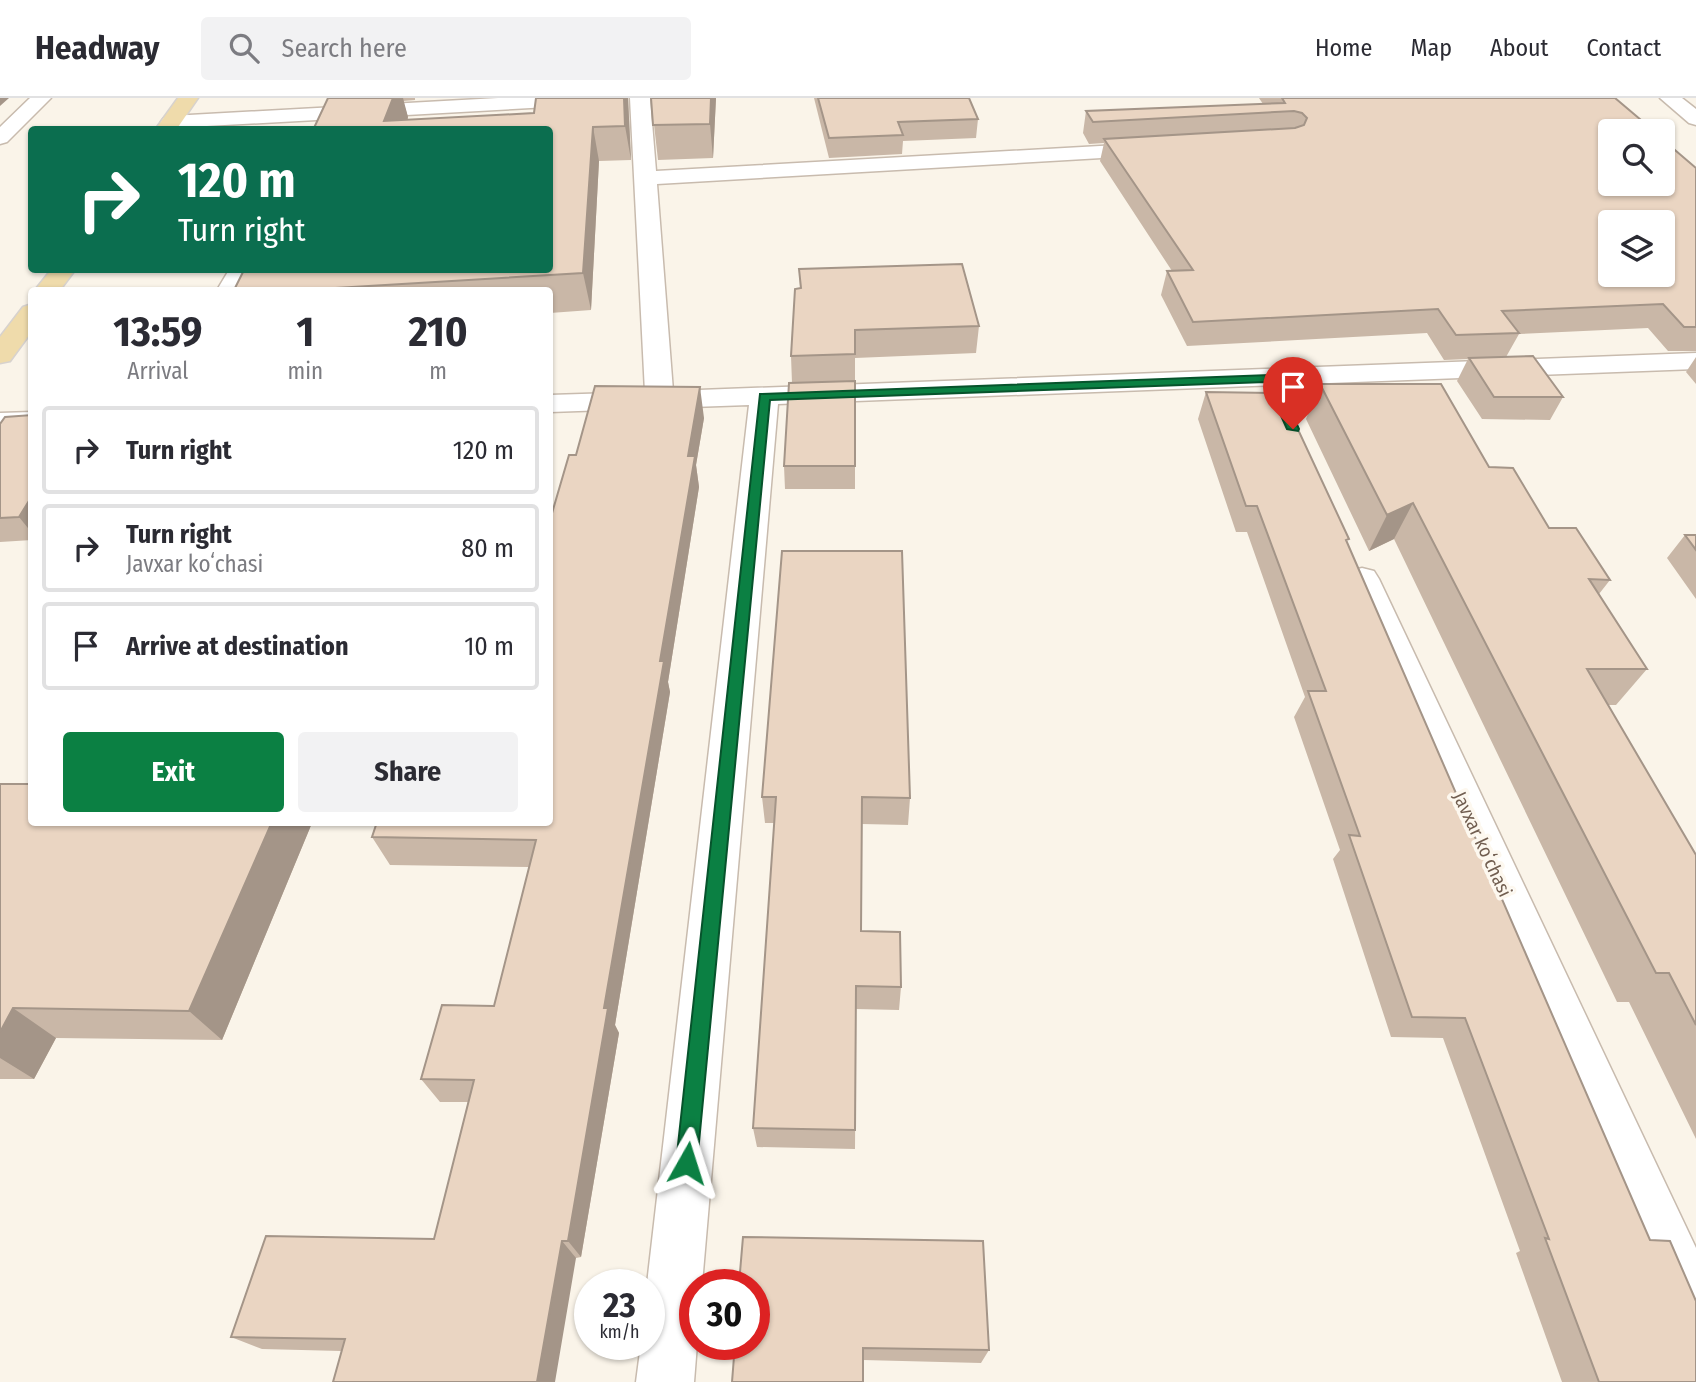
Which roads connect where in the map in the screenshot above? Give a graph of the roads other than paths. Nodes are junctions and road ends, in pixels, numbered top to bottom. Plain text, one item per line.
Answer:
1 (41, 98) edge
2 (188, 98) edge
3 (603, 98) edge
4 (640, 98) edge
5 (1670, 98) edge
6 (1693, 113) edge
7 (321, 114) edge
8 (168, 126) edge
9 (0, 138) edge
10 (1176, 148) edge
11 (645, 178) junction
12 (28, 317) edge
13 (0, 355) edge
14 (1696, 361) edge
15 (1270, 378) junction
16 (764, 397) junction
17 (660, 401) junction
18 (553, 404) edge
19 (1288, 416) edge
20 (28, 421) edge
21 (0, 422) edge
22 (1345, 542) edge
23 (1696, 1309) edge
24 (665, 1382) edge

1 - 9 street
2 - 8 main road
3 - 7 street
4 - 11 street
5 - 6 street
7 - 8 street
10 - 11 street
11 - 17 street
12 - 13 main road
14 - 15 street
15 - 16 street
15 - 19 street
16 - 17 street
16 - 24 street
17 - 18 street
20 - 21 street
22 - 23 street, Javxar koʻchasi

